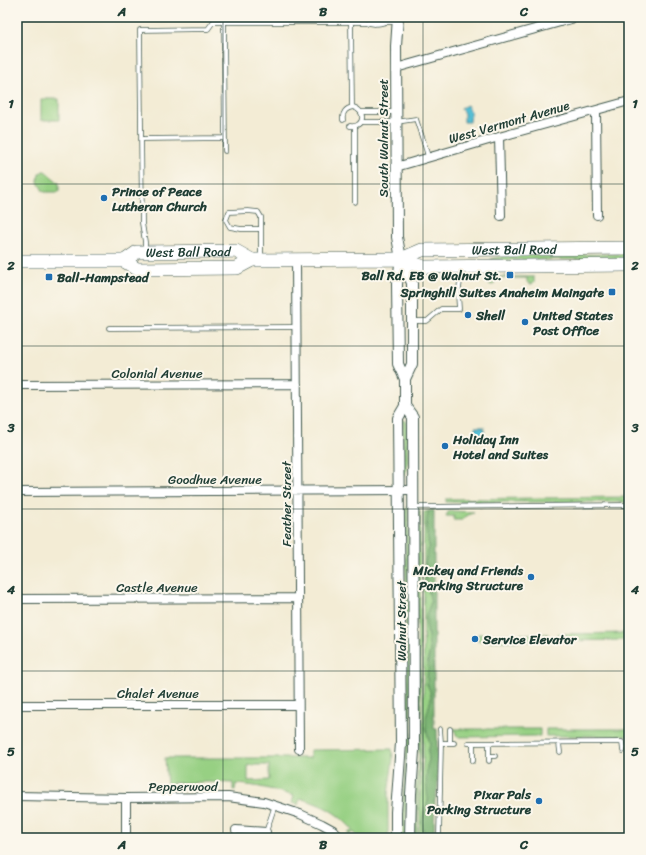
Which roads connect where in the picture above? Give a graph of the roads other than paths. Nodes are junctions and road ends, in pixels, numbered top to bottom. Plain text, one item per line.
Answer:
1 (578, 17) edge
2 (398, 20) edge
3 (224, 22) junction
4 (351, 22) junction
5 (396, 68) junction
6 (629, 101) edge
7 (352, 107) junction
8 (596, 110) junction
9 (361, 112) junction
10 (396, 117) junction
11 (343, 120) dead end
12 (361, 122) junction
13 (499, 137) junction
14 (225, 138) junction
15 (141, 139) junction
16 (225, 151) dead end
17 (429, 158) junction
18 (396, 167) junction
19 (355, 202) dead end
20 (597, 215) dead end
21 (501, 216) dead end
22 (261, 229) junction
23 (629, 248) edge
24 (145, 252) junction
25 (401, 259) junction
26 (257, 260) junction
27 (296, 260) junction
28 (17, 261) edge
29 (124, 261) junction
30 (629, 265) edge
31 (461, 267) junction
32 (412, 321) junction
33 (297, 327) junction
34 (108, 328) dead end
35 (405, 379) junction
36 (297, 384) junction
37 (17, 385) edge
38 (405, 406) junction
39 (413, 490) junction
40 (297, 491) junction
41 (399, 491) junction
42 (17, 492) edge
43 (629, 505) edge
44 (414, 507) junction
45 (298, 598) junction
46 (17, 599) edge
47 (17, 705) edge
48 (298, 705) junction
49 (440, 729) dead end
50 (450, 729) dead end
51 (559, 742) junction
52 (468, 743) dead end
53 (473, 743) junction
54 (489, 743) junction
55 (441, 744) junction
56 (299, 749) dead end
57 (623, 751) dead end
58 (560, 752) dead end
59 (489, 756) junction
60 (495, 756) dead end
61 (473, 761) dead end
62 (489, 761) dead end
63 (17, 796) edge
64 (126, 798) junction
65 (275, 805) junction
66 (236, 830) dead end
67 (265, 835) edge
68 (126, 838) edge
69 (340, 838) edge
70 (396, 838) edge
71 (410, 838) edge
72 (438, 838) edge

1 - 5 street
2 - 4 lane
2 - 5 street, South Walnut Street
3 - 4 lane
3 - 14 lane
3 - 15 lane
4 - 7 lane
5 - 10 street, South Walnut Street
6 - 8 street, West Vermont Avenue
7 - 9 lane
7 - 11 lane
8 - 13 street, West Vermont Avenue
8 - 20 street
9 - 10 lane
9 - 12 lane
10 - 12 lane
10 - 17 lane
10 - 18 street, South Walnut Street
12 - 19 lane
13 - 17 street, West Vermont Avenue
13 - 21 street
14 - 15 lane
14 - 16 lane
15 - 24 lane
17 - 18 street, West Vermont Avenue
18 - 25 street, South Walnut Street
22 - 22 lane
22 - 26 lane
23 - 25 main road, West Ball Road
24 - 26 main road, West Ball Road
24 - 29 main road, West Ball Road
25 - 27 main road, West Ball Road
25 - 31 main road, West Ball Road
25 - 32 street, Walnut Street
25 - 35 street, Walnut Street
26 - 27 main road, West Ball Road
26 - 29 main road, West Ball Road
27 - 33 street, Feather Street
28 - 29 main road, West Ball Road
30 - 31 main road, West Ball Road
31 - 32 lane
32 - 35 street, Walnut Street
33 - 34 lane
33 - 36 street, Feather Street
35 - 38 street, Walnut Street
36 - 37 street, Colonial Avenue
36 - 40 street, Feather Street
38 - 39 street, Walnut Street
38 - 41 street, Walnut Street
39 - 41 street, Goodhue Avenue
39 - 44 street, Walnut Street
40 - 41 street, Goodhue Avenue
40 - 42 street, Goodhue Avenue
40 - 45 street, Feather Street
41 - 70 street, Walnut Street
43 - 44 lane
44 - 71 street, Walnut Street
45 - 46 street, Castle Avenue
45 - 48 street, Feather Street
47 - 48 street, Chalet Avenue
48 - 56 street, Feather Street
49 - 55 lane
50 - 55 lane
51 - 54 lane
51 - 57 lane
51 - 58 lane
52 - 53 lane
53 - 54 lane
53 - 61 lane
54 - 59 lane
55 - 72 lane
59 - 60 lane
59 - 62 lane
63 - 64 street, Pepperwood
64 - 65 street, Pepperwood
64 - 68 street
65 - 67 lane
65 - 69 street, Pepperwood
66 - 67 street

